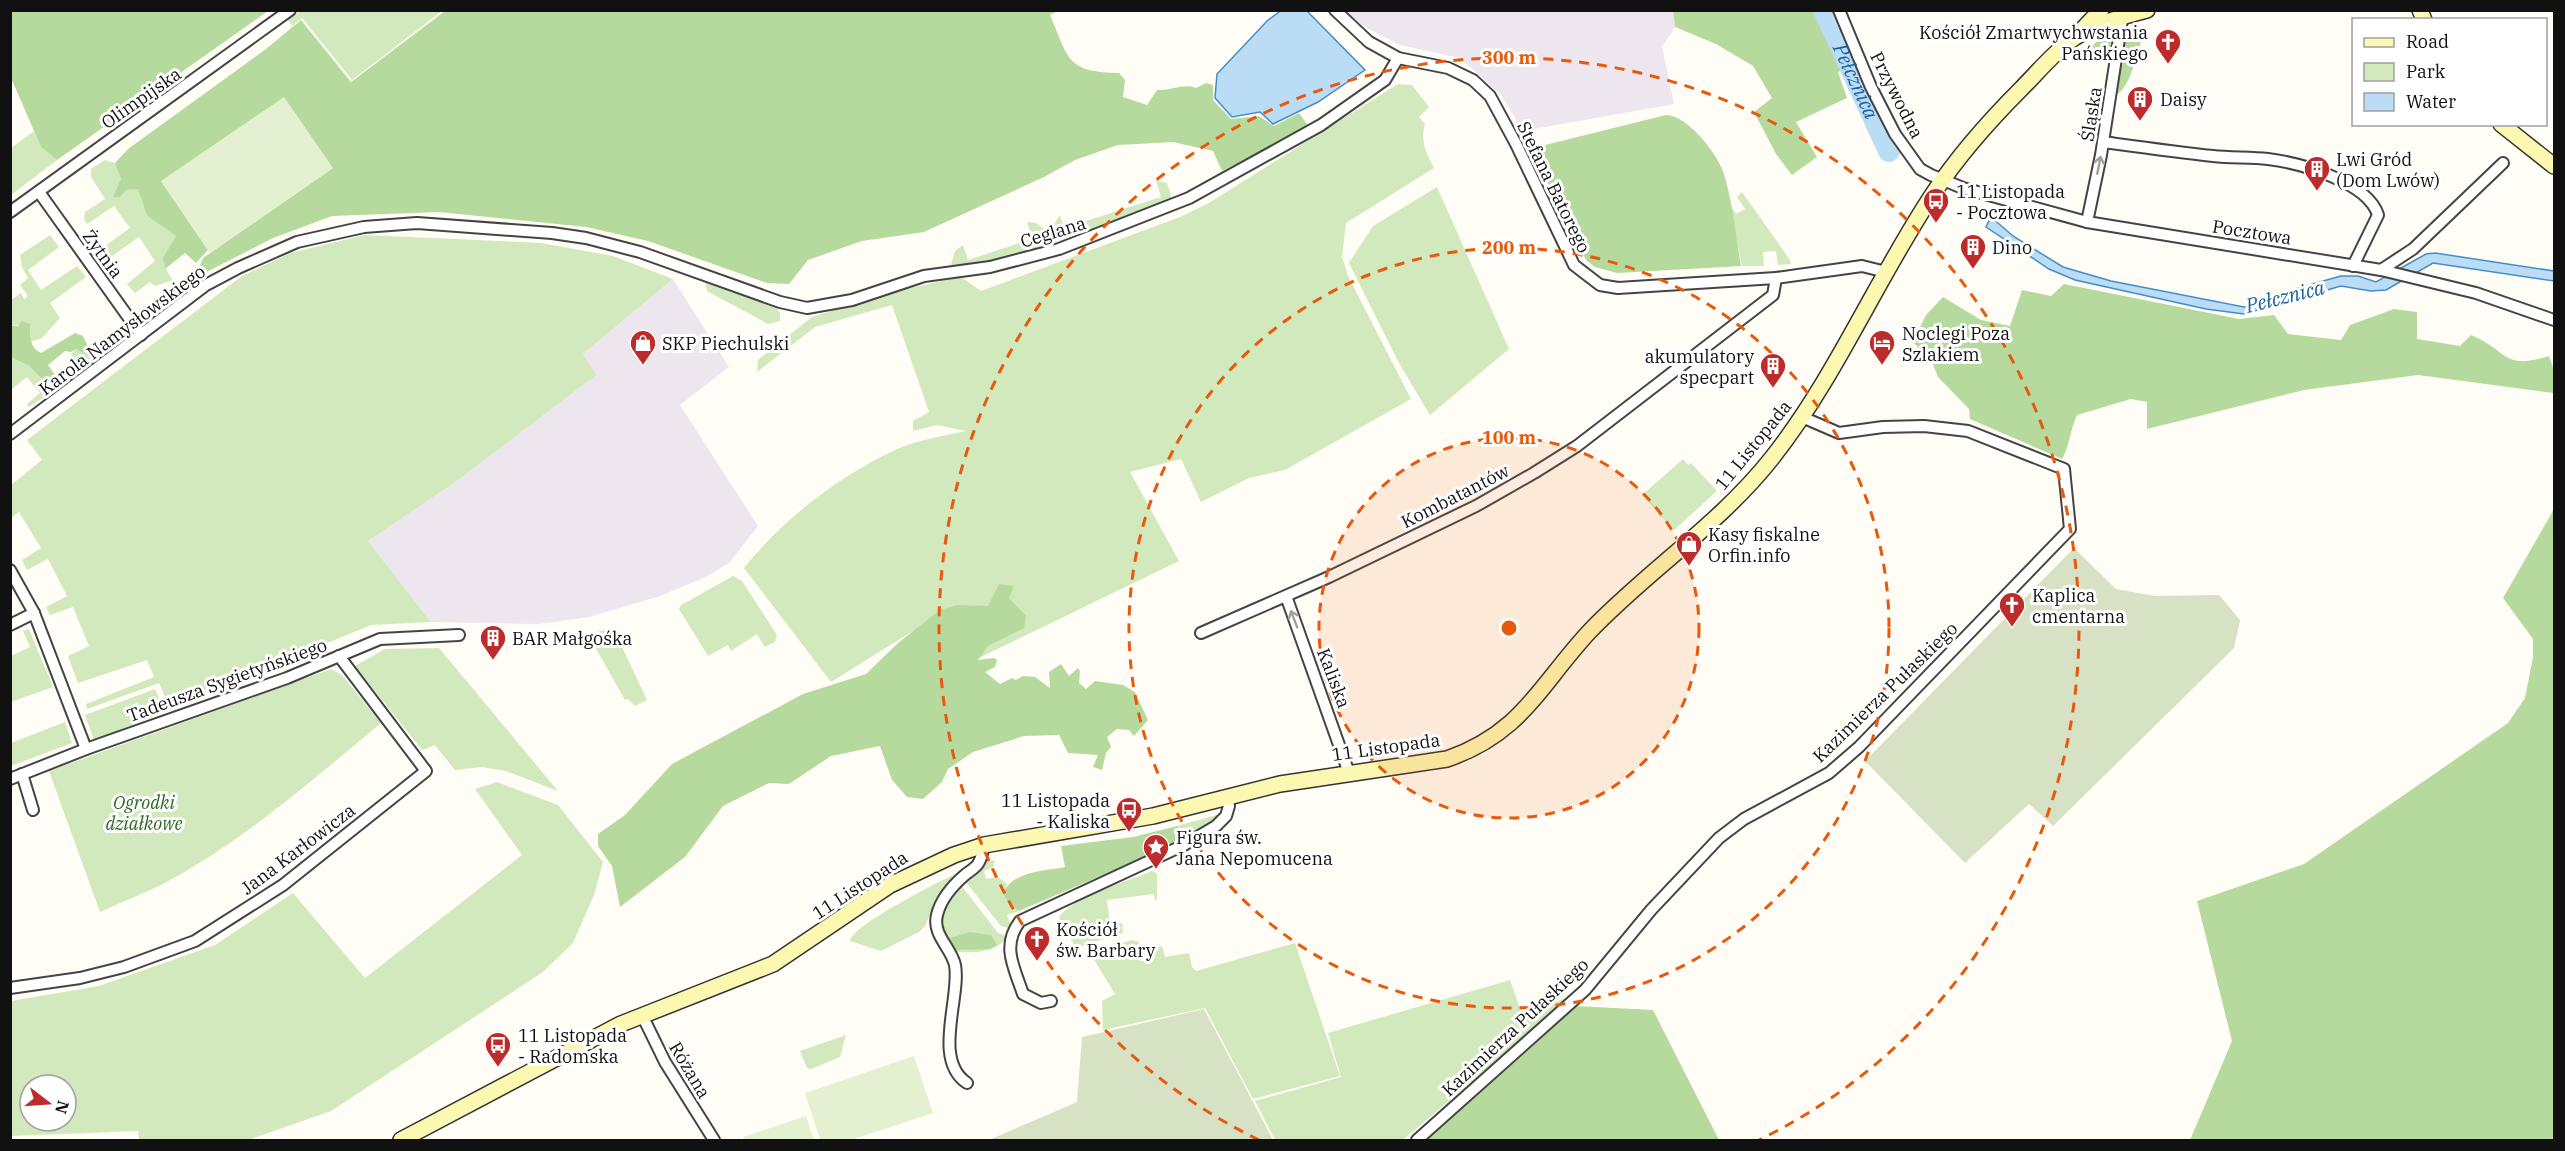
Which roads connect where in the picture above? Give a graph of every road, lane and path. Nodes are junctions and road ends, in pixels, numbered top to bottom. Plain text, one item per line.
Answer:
1 (290, 10) edge
2 (1335, 10) edge
3 (1839, 10) edge
4 (2101, 10) edge
5 (2147, 10) edge
6 (2123, 13) edge
7 (2075, 37) junction
8 (1398, 58) junction
9 (2504, 126) edge
10 (2103, 142) junction
11 (2504, 163) dead end
12 (2554, 166) edge
13 (1942, 180) junction
14 (39, 192) junction
15 (10, 213) edge
16 (2087, 222) junction
17 (678, 264) joint
18 (2353, 266) junction
19 (2384, 271) junction
20 (1886, 272) junction
21 (1776, 278) junction
22 (2554, 320) edge
23 (141, 335) junction
24 (1802, 417) junction
25 (10, 434) edge
26 (12, 578) edge
27 (1286, 597) junction
28 (34, 613) junction
29 (10, 626) edge
30 (1201, 633) dead end
31 (459, 635) dead end
32 (339, 656) junction
33 (86, 749) junction
34 (1349, 773) junction
35 (22, 774) junction
36 (10, 778) edge
37 (1227, 796) junction
38 (33, 810) dead end
39 (984, 845) junction
40 (10, 988) edge
41 (1051, 1001) dead end
42 (642, 1015) junction
43 (967, 1083) dead end
44 (401, 1140) edge
45 (714, 1140) edge
46 (1417, 1140) edge

1 - 14 street, Olimpijska
2 - 8 street, Stefana Batorego
3 - 13 street, Przywodna
4 - 7 main road
5 - 6 main road, 11 Listopada
6 - 7 main road, 11 Listopada
6 - 10 street, Śląska
7 - 13 main road, 11 Listopada
8 - 17 street, Ceglana
8 - 21 street, Stefana Batorego
9 - 12 main road
16 -> 10 street, Śląska
10 - 18 street
11 - 19 street
13 - 16 street, Pocztowa
13 - 20 main road, 11 Listopada
14 - 15 street, Olimpijska
14 - 23 street, Żytnia
16 - 18 street, Pocztowa
17 - 23 street, Karola Namysłowskiego
18 - 19 street, Pocztowa
19 - 22 street, Pocztowa
20 - 21 street, Stefana Batorego
20 - 24 main road, 11 Listopada
21 - 27 street, Kombatantów
23 - 25 street, Karola Namysłowskiego
24 - 34 main road, 11 Listopada
24 - 46 street, Kazimierza Pułaskiego
26 - 28 street
27 - 30 street, Kombatantów
34 -> 27 street, Kaliska
28 - 29 street
28 - 33 street
31 - 32 street, Tadeusza Sygietyńskiego
32 - 33 street, Tadeusza Sygietyńskiego
32 - 40 street, Jana Karłowicza
33 - 35 street, Tadeusza Sygietyńskiego
34 - 37 main road, 11 Listopada
35 - 36 street, Tadeusza Sygietyńskiego
35 - 38 street
37 - 39 main road, 11 Listopada
37 - 41 street
39 - 42 main road, 11 Listopada
39 - 43 street
42 - 44 main road, 11 Listopada
42 - 45 street, Różana

